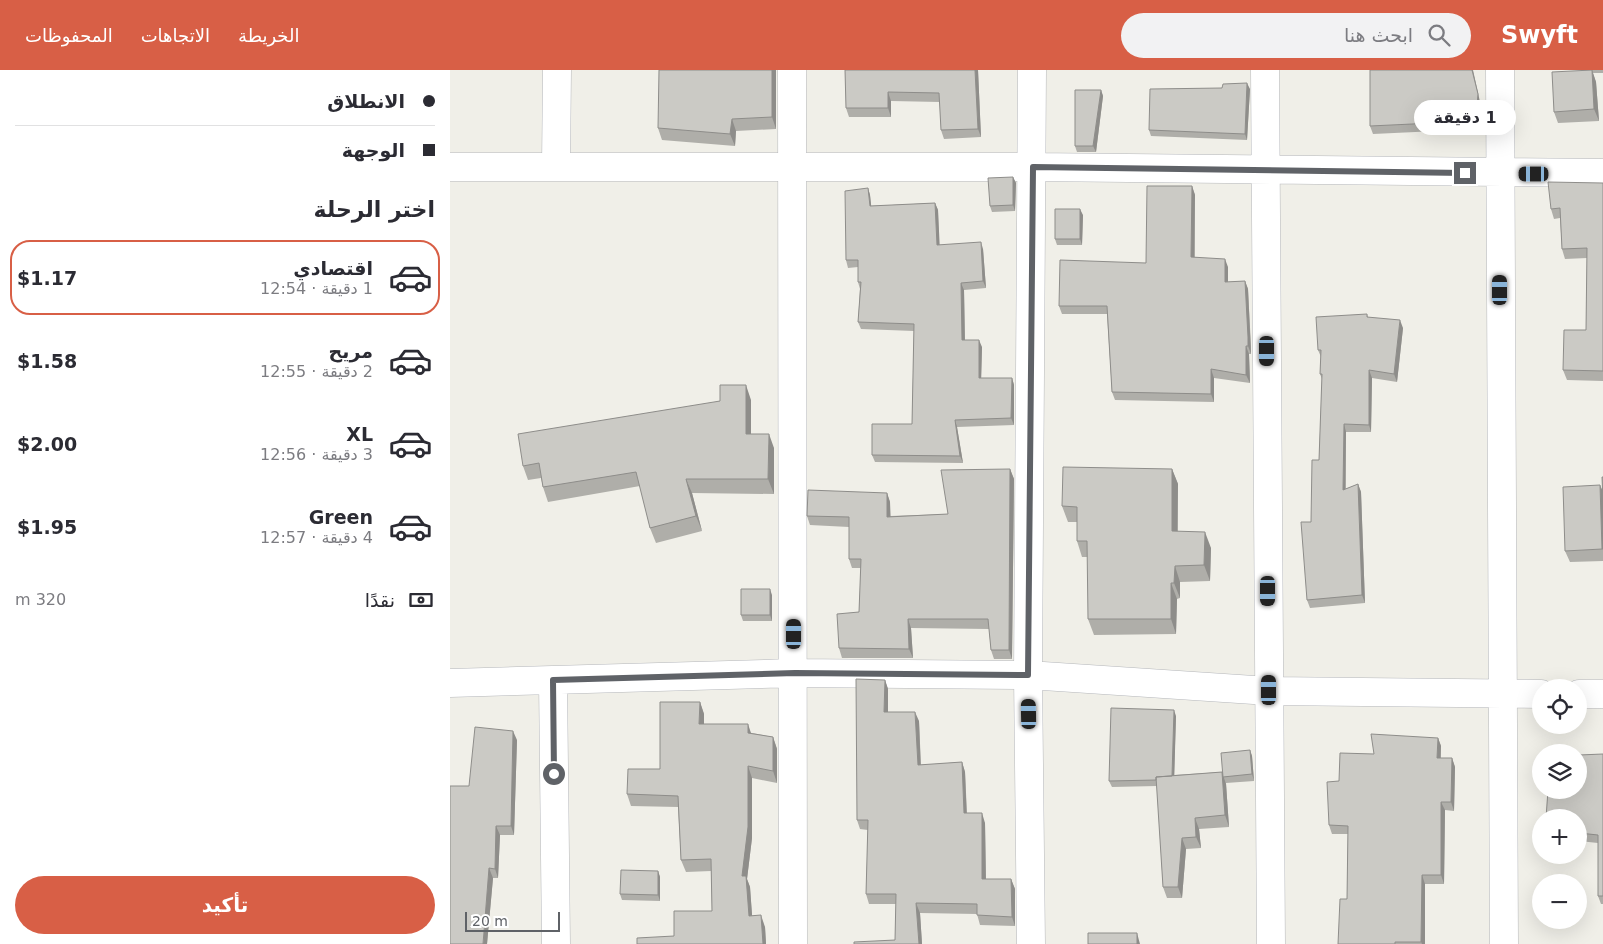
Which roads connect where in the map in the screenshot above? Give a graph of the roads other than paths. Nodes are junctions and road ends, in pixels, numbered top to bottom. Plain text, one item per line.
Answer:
1 (556, 70) edge
2 (792, 70) edge
3 (1032, 70) edge
4 (1266, 70) edge
5 (1500, 70) edge
6 (556, 166) junction
7 (792, 166) junction
8 (450, 167) edge
9 (1033, 167) junction
10 (1266, 171) junction
11 (1500, 174) junction
12 (1603, 174) edge
13 (795, 673) junction
14 (1028, 675) junction
15 (553, 680) junction
16 (450, 683) edge
17 (1269, 690) junction
18 (1502, 694) junction
19 (1532, 694) edge
20 (1587, 694) edge
21 (1603, 694) edge
22 (556, 944) edge
23 (793, 944) edge
24 (1031, 944) edge
25 (1271, 944) edge
26 (1504, 944) edge

1 - 6 street
2 - 7 street
3 - 9 street
4 - 10 street
5 - 11 street
6 - 7 street
6 - 8 street
7 - 9 street
7 - 13 street
9 - 10 street
9 - 14 street
10 - 11 street
10 - 17 street
11 - 12 street
11 - 18 street
13 - 14 street
13 - 15 street
13 - 23 street
14 - 17 street
14 - 24 street
15 - 16 street
15 - 22 street
17 - 18 street
17 - 25 street
18 - 19 street
18 - 26 street
20 - 21 street

